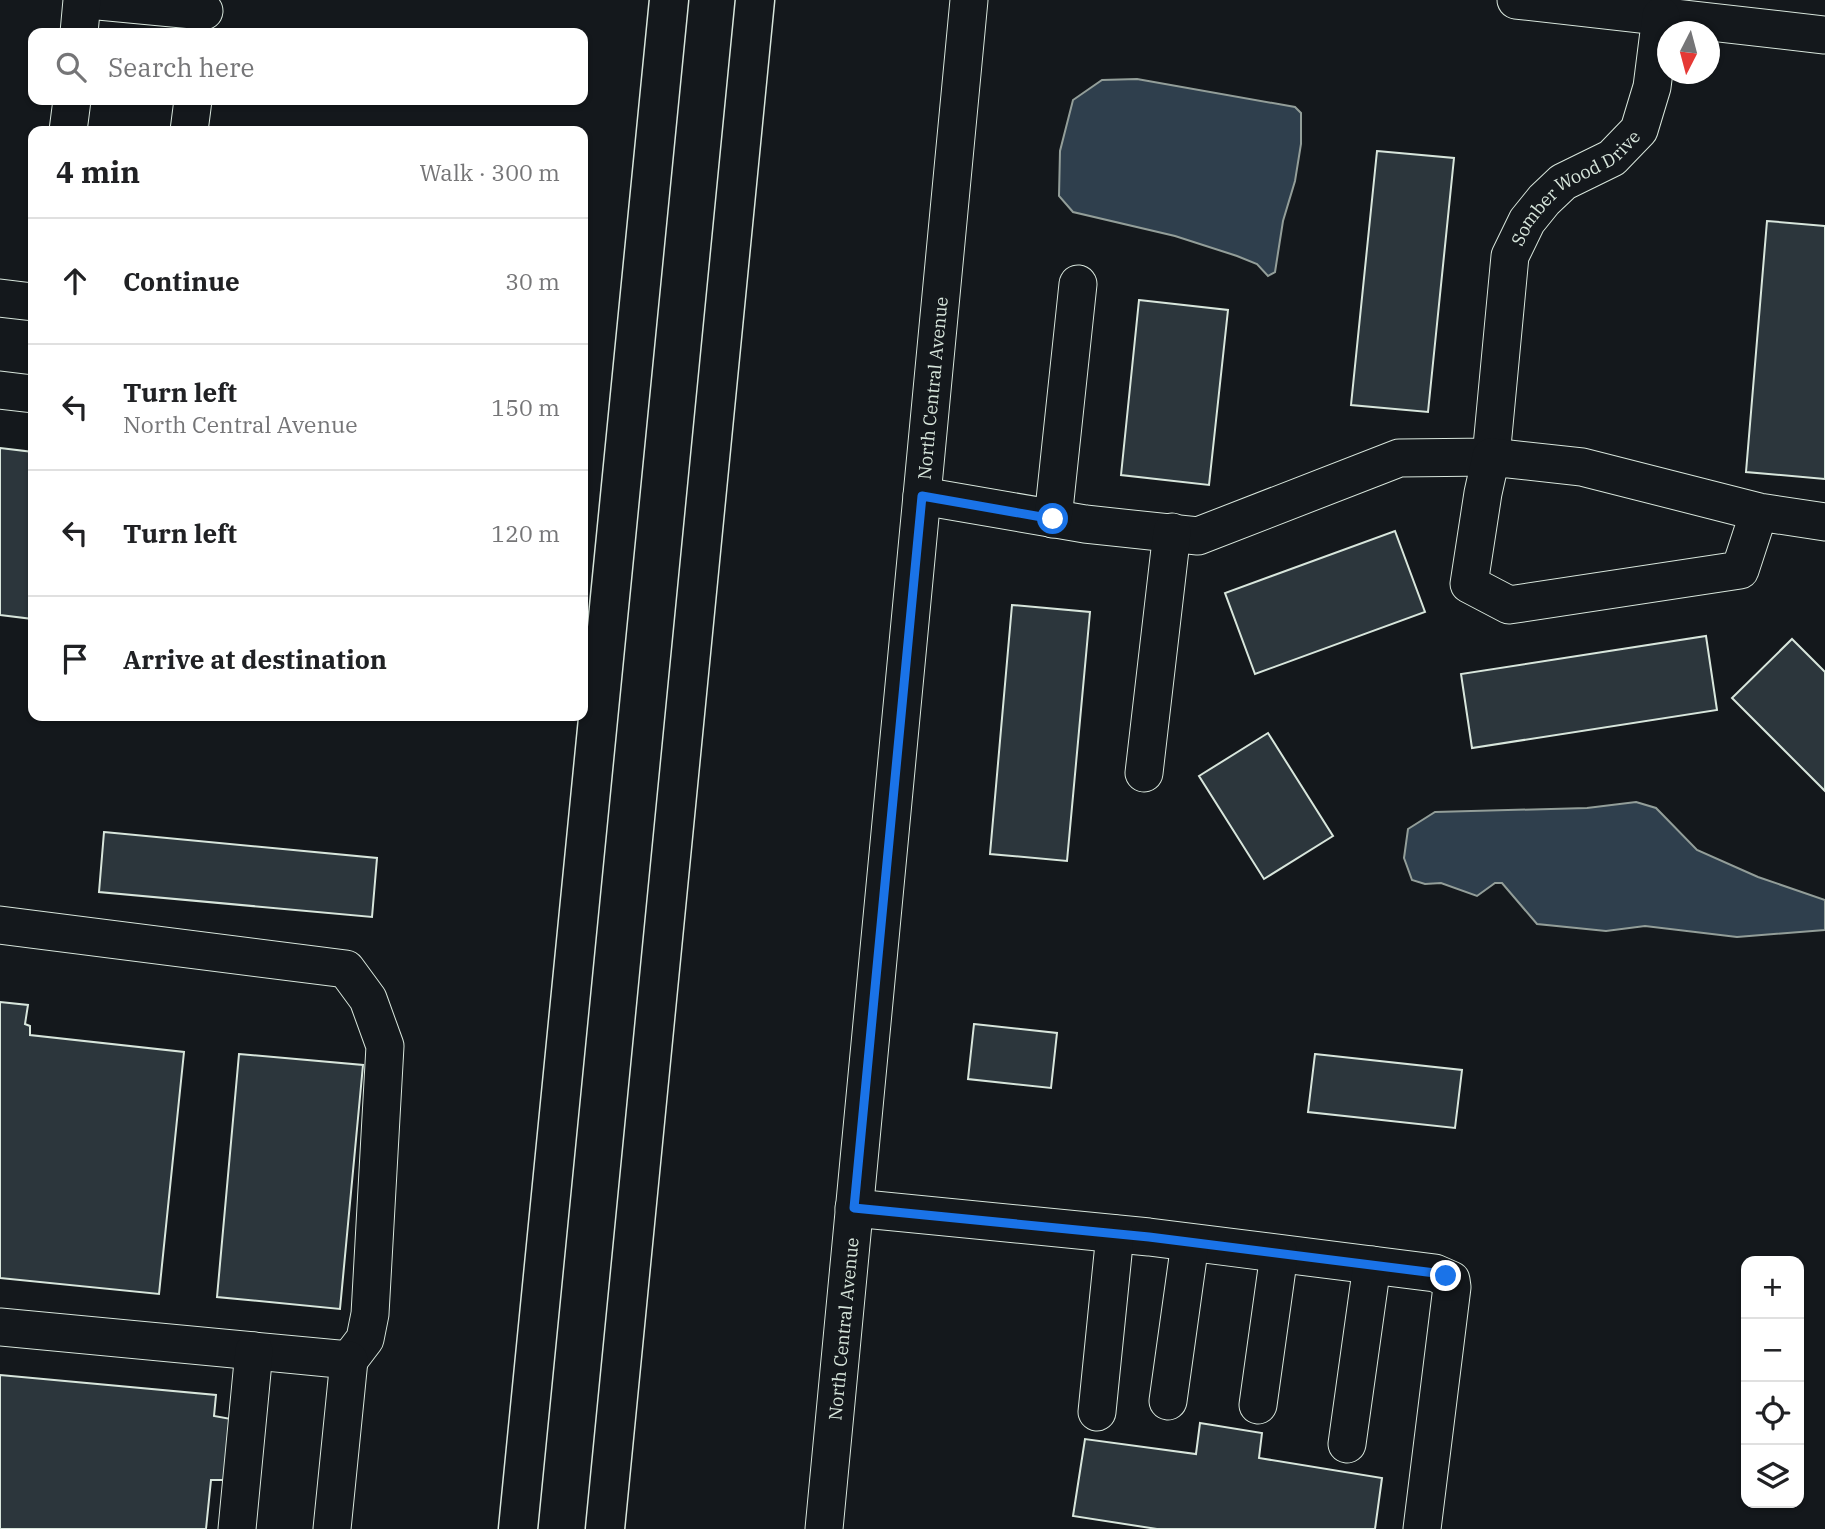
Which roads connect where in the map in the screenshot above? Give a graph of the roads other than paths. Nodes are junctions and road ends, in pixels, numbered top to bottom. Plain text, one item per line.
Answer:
1 (82, 0) edge
2 (88, 0) edge
3 (669, 0) edge
4 (755, 0) edge
5 (969, 0) edge
6 (1516, 0) edge
7 (203, 15) edge
8 (1661, 16) junction
9 (79, 28) edge
10 (1825, 35) edge
11 (71, 105) edge
12 (193, 105) edge
13 (69, 126) edge
14 (190, 126) edge
15 (1077, 284) dead end
16 (0, 298) edge
17 (28, 301) edge
18 (0, 390) edge
19 (28, 393) edge
20 (1491, 457) junction
21 (922, 496) junction
22 (1759, 513) junction
23 (1053, 519) junction
24 (1825, 522) edge
25 (1172, 532) junction
26 (1144, 773) dead end
27 (0, 925) edge
28 (854, 1208) junction
29 (1115, 1234) junction
30 (1190, 1242) junction
31 (1279, 1254) junction
32 (1372, 1265) junction
33 (0, 1328) edge
34 (254, 1351) junction
35 (349, 1360) junction
36 (1168, 1401) dead end
37 (1258, 1405) dead end
38 (1097, 1412) dead end
39 (1347, 1444) dead end
40 (237, 1529) edge
41 (332, 1529) edge
42 (518, 1529) edge
43 (605, 1529) edge
44 (824, 1529) edge
45 (1422, 1529) edge

1 - 9 street
2 - 7 street
3 - 42 highway
4 - 43 highway
5 - 21 street, North Central Avenue
6 - 8 street
8 - 10 street
8 - 20 street, Somber Wood Drive
11 - 13 street
12 - 14 street
15 - 23 street
16 - 17 street
18 - 19 street
20 - 22 street
20 - 22 street, Somber Wood Drive
20 - 25 street
21 - 23 street
21 - 28 street, North Central Avenue
22 - 24 street
23 - 25 street
25 - 26 street
27 - 35 street
28 - 29 street
28 - 44 street, North Central Avenue
29 - 30 street
29 - 38 street
30 - 31 street
30 - 36 street
31 - 32 street
31 - 37 street
32 - 39 street
32 - 45 street
33 - 34 street
34 - 35 street
34 - 40 street
35 - 41 street

